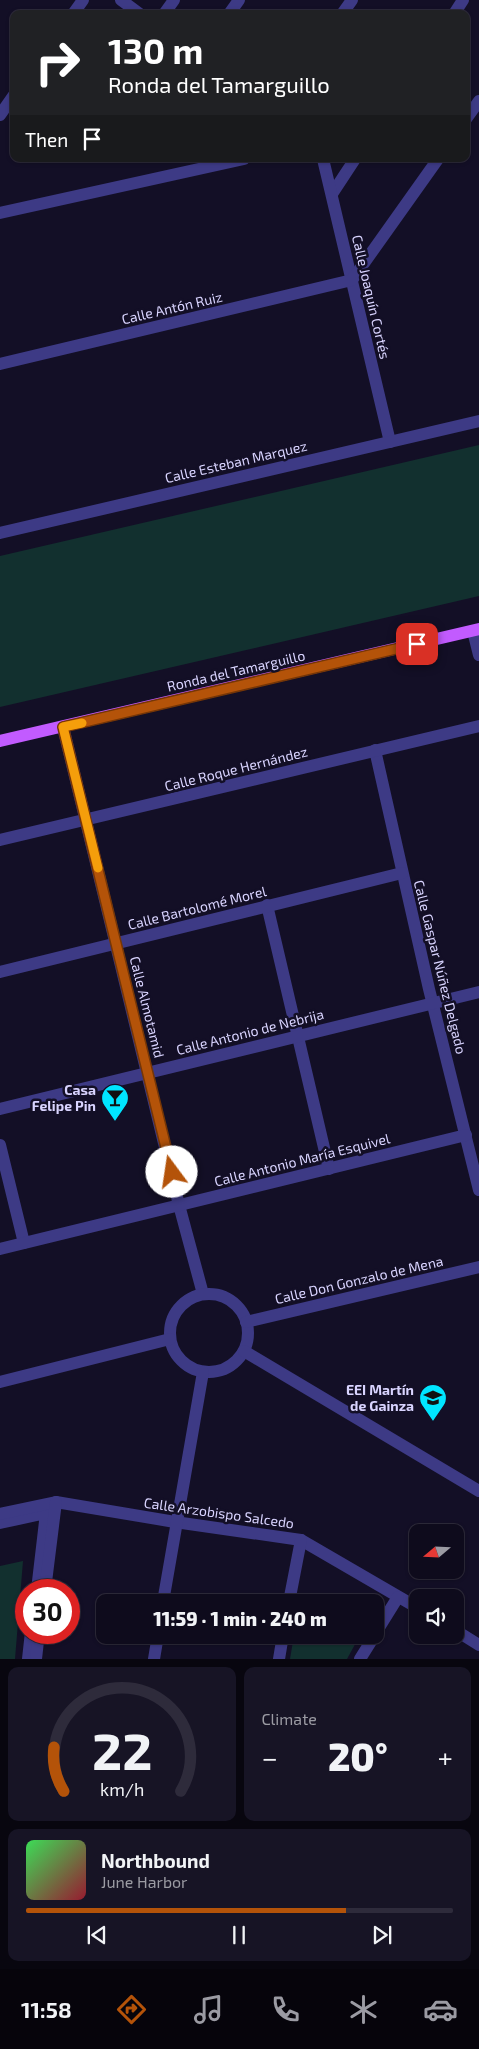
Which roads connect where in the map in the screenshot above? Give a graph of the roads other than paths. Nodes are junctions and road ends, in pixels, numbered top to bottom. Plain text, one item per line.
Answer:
1 (121, 0) edge
2 (135, 10) edge
3 (10, 101) edge
4 (479, 102) edge
5 (0, 114) edge
6 (470, 114) edge
7 (230, 162) edge
8 (324, 162) edge
9 (353, 162) edge
10 (436, 162) edge
11 (332, 194) junction
12 (0, 213) edge
13 (352, 280) junction
14 (0, 364) edge
15 (479, 421) edge
16 (390, 442) junction
17 (0, 533) edge
18 (476, 630) edge
19 (479, 655) edge
20 (479, 726) edge
21 (63, 727) junction
22 (0, 742) edge
23 (375, 750) junction
24 (87, 820) junction
25 (0, 840) edge
26 (402, 873) junction
27 (267, 906) junction
28 (116, 944) junction
29 (0, 972) edge
30 (479, 992) edge
31 (433, 1004) junction
32 (298, 1036) junction
33 (147, 1072) junction
34 (0, 1109) edge
35 (466, 1135) junction
36 (0, 1145) edge
37 (329, 1169) junction
38 (479, 1190) edge
39 (180, 1205) junction
40 (24, 1243) junction
41 (0, 1249) edge
42 (479, 1267) edge
43 (203, 1294) junction
44 (246, 1322) junction
45 (170, 1339) junction
46 (244, 1351) junction
47 (203, 1372) junction
48 (0, 1382) edge
49 (479, 1491) edge
50 (56, 1502) junction
51 (0, 1514) edge
52 (176, 1522) junction
53 (0, 1523) edge
54 (301, 1540) junction
55 (38, 1579) edge
56 (46, 1579) edge
57 (164, 1594) edge
58 (291, 1594) edge
59 (398, 1597) junction
60 (409, 1603) edge
61 (384, 1620) edge
62 (464, 1635) edge
63 (30, 1644) edge
64 (38, 1644) edge
65 (156, 1644) edge
66 (282, 1644) edge
67 (369, 1644) edge
68 (479, 1644) edge
69 (28, 1659) edge
70 (36, 1659) edge
71 (154, 1659) edge
72 (279, 1659) edge
73 (360, 1659) edge

1 - 2 street
3 - 5 street
4 - 6 street
7 - 12 street
8 - 11 street, Calle Joaquín Cortés
9 - 11 street
10 - 13 street
11 - 13 street, Calle Joaquín Cortés
13 - 14 street, Calle Antón Ruiz
13 - 16 street, Calle Joaquín Cortés
15 - 16 street, Calle Esteban Marquez
16 - 17 street, Calle Esteban Marquez
18 - 19 street
18 - 21 main road, Ronda del Tamarguillo
20 - 23 street, Calle Roque Hernández
21 - 22 main road, Ronda del Tamarguillo
21 - 24 street, Calle Almotamid
23 - 24 street, Calle Roque Hernández
23 - 26 street, Calle Gaspar Núñez Delgado
24 - 25 street, Calle Roque Hernández
24 - 28 street, Calle Almotamid
26 - 27 street, Calle Bartolomé Morel
26 - 31 street, Calle Gaspar Núñez Delgado
27 - 28 street, Calle Bartolomé Morel
27 - 32 street
28 - 29 street, Calle Bartolomé Morel
28 - 33 street, Calle Almotamid
30 - 31 street, Calle Antonio de Nebrija
31 - 32 street, Calle Antonio de Nebrija
31 - 35 street, Calle Gaspar Núñez Delgado
32 - 33 street, Calle Antonio de Nebrija
32 - 37 street
33 - 34 street, Calle Antonio de Nebrija
33 - 39 street, Calle Almotamid
35 - 37 street, Calle Antonio María Esquivel
35 - 38 street, Calle Gaspar Núñez Delgado
36 - 40 street
37 - 39 street, Calle Antonio María Esquivel
39 - 40 street, Calle Antonio María Esquivel
39 - 43 street, Calle Almotamid
40 - 41 street, Calle Antonio María Esquivel
42 - 44 street, Calle Don Gonzalo de Mena
43 - 44 street
43 - 45 street
44 - 46 street
45 - 47 street
45 - 48 street
46 - 47 street
46 - 49 street
47 - 52 street
50 - 51 street, Calle Arzobispo Salcedo
50 - 52 street, Calle Arzobispo Salcedo
50 - 56 street
52 - 54 street, Calle Arzobispo Salcedo
52 - 57 street
53 - 55 street
54 - 58 street
54 - 59 street, Calle Arzobispo Salcedo
59 - 60 street, Calle Arzobispo Salcedo
59 - 61 street
62 - 68 street
63 - 69 street
64 - 70 street
65 - 71 street
66 - 72 street
67 - 73 street

